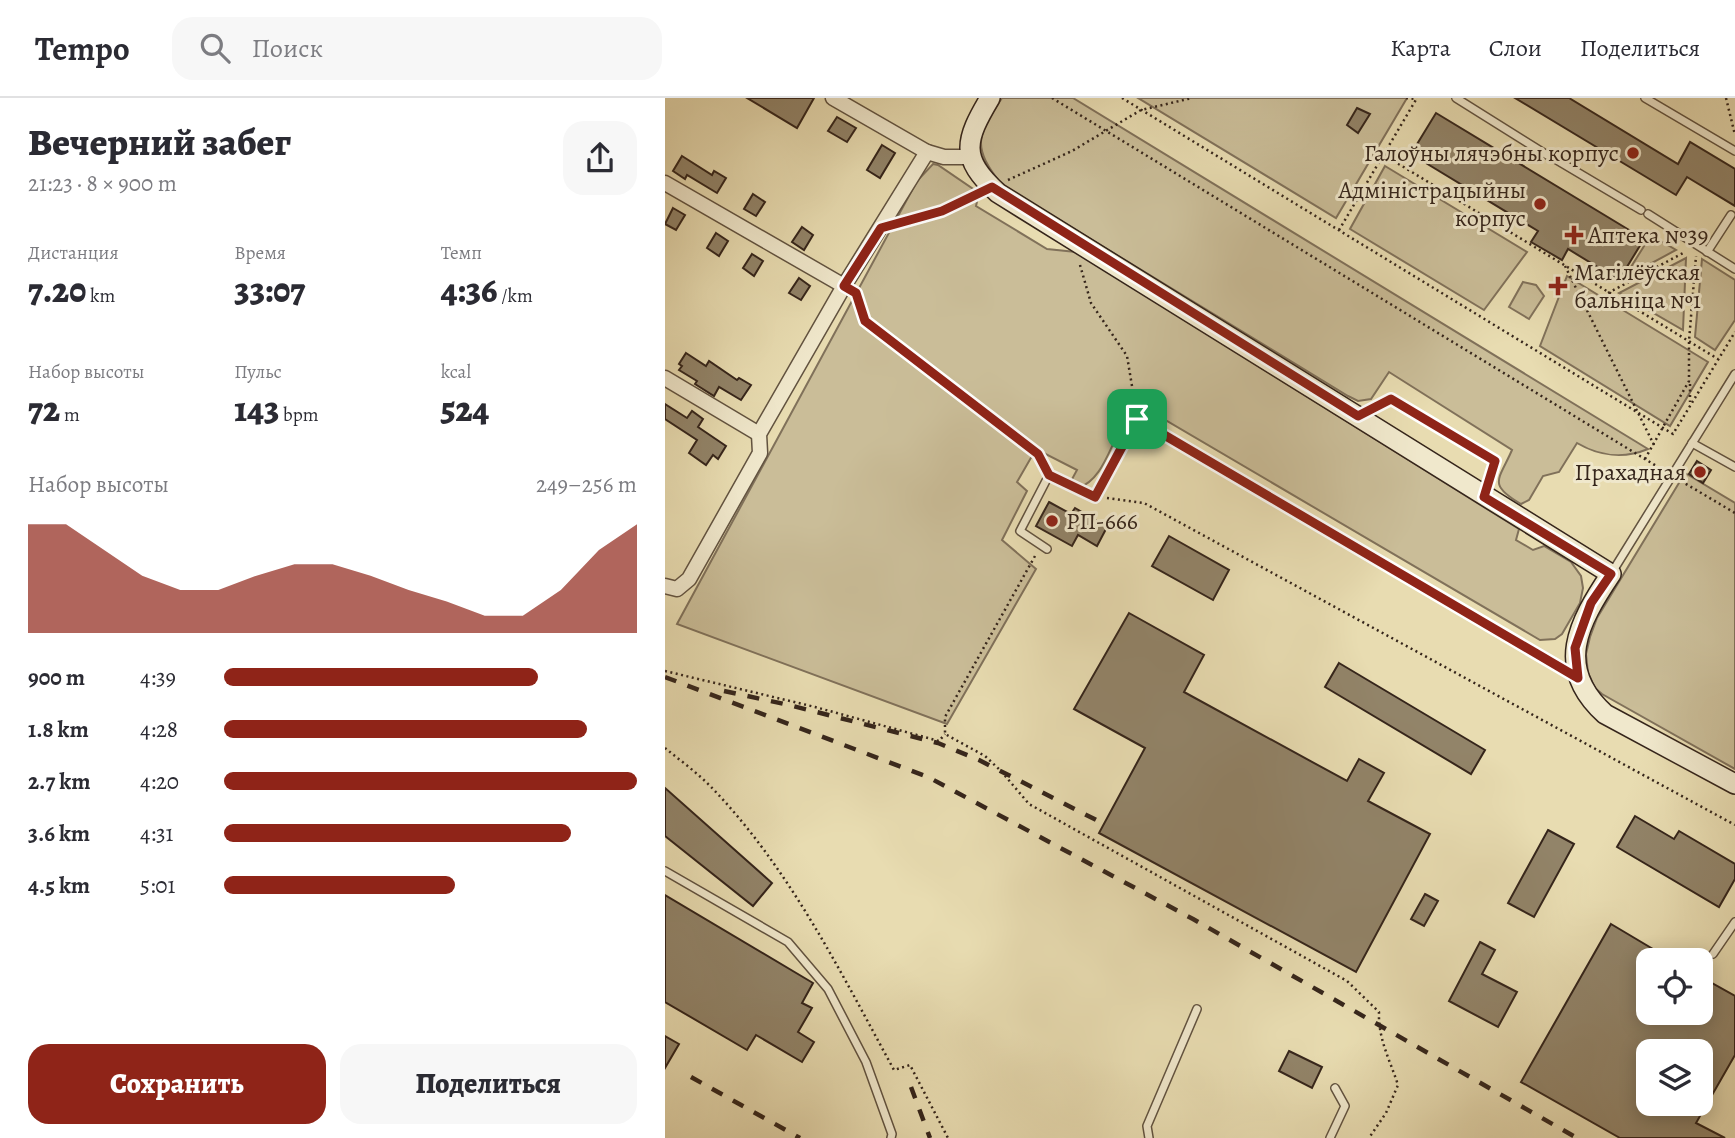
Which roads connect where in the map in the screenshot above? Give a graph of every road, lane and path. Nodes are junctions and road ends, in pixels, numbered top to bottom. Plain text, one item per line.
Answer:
1 (834, 98) edge
2 (989, 98) edge
3 (1052, 98) edge
4 (1122, 98) edge
5 (1192, 98) edge
6 (1406, 98) edge
7 (1417, 98) edge
8 (1456, 98) edge
9 (1644, 98) edge
10 (1726, 98) edge
11 (1141, 110) junction
12 (1106, 131) junction
13 (1735, 135) edge
14 (1735, 151) edge
15 (927, 152) junction
16 (1384, 155) junction
17 (1547, 155) dead end
18 (969, 157) junction
19 (1555, 159) dead end
20 (665, 183) edge
21 (992, 187) junction
22 (1731, 215) dead end
23 (881, 228) junction
24 (1339, 230) junction
25 (1697, 246) junction
26 (1707, 252) junction
27 (1080, 264) dead end
28 (1565, 267) junction
29 (1735, 269) edge
30 (844, 286) junction
31 (1608, 293) junction
32 (1735, 332) edge
33 (1689, 341) junction
34 (1718, 359) junction
35 (1735, 374) edge
36 (665, 379) edge
37 (1689, 381) junction
38 (1690, 405) junction
39 (1637, 413) junction
40 (1358, 416) junction
41 (1137, 419) junction
42 (1663, 429) junction
43 (759, 434) junction
44 (1692, 443) junction
45 (1654, 445) junction
46 (1645, 460) junction
47 (1735, 467) edge
48 (1049, 475) junction
49 (1671, 475) junction
50 (1095, 497) junction
51 (1484, 497) junction
52 (1735, 513) edge
53 (1044, 547) joint
54 (1611, 574) junction
55 (671, 587) edge
56 (665, 671) edge
57 (1578, 678) junction
58 (945, 734) junction
59 (665, 748) edge
60 (1735, 784) edge
61 (1735, 825) edge
62 (665, 871) edge
63 (1735, 922) edge
64 (1713, 954) dead end
65 (1197, 1009) dead end
66 (1335, 1088) dead end
67 (891, 1138) edge
68 (948, 1138) edge
69 (1149, 1138) edge
70 (1330, 1138) edge
71 (1369, 1138) edge

1 - 15 street
2 - 18 main road
3 - 12 path
4 - 11 path
5 - 11 path
6 - 7 path
7 - 16 path
8 - 17 lane
9 - 14 lane
10 - 13 path
11 - 12 path
11 - 24 path
12 - 21 path
12 - 46 path
15 - 18 street
15 - 23 street
16 - 24 path
16 - 28 path
18 - 21 main road
19 - 25 lane
20 - 30 street
21 - 23 path
21 - 40 main road
22 - 26 lane
23 - 30 street
24 - 39 path
25 - 26 lane
25 - 31 path
25 - 33 path
26 - 29 lane
27 - 41 path
28 - 31 path
28 - 39 path
30 - 43 street
30 - 48 path
31 - 33 path
32 - 34 path
33 - 34 path
33 - 37 path
34 - 38 path
35 - 44 lane
36 - 43 street
37 - 38 path
37 - 42 path
38 - 42 path
39 - 42 path
39 - 45 path
40 - 51 main road
40 - 51 lane
41 - 50 lane
41 - 57 lane
42 - 45 path
43 - 55 street
44 - 47 lane
44 - 49 lane
45 - 46 path
46 - 49 path
48 - 50 lane
48 - 53 lane
49 - 52 path
49 - 54 lane
50 - 61 path
51 - 54 main road
53 - 58 path
54 - 57 main road
56 - 58 path
57 - 60 main road
58 - 71 path
59 - 68 path
62 - 67 lane
63 - 64 lane
65 - 69 lane
66 - 70 lane

